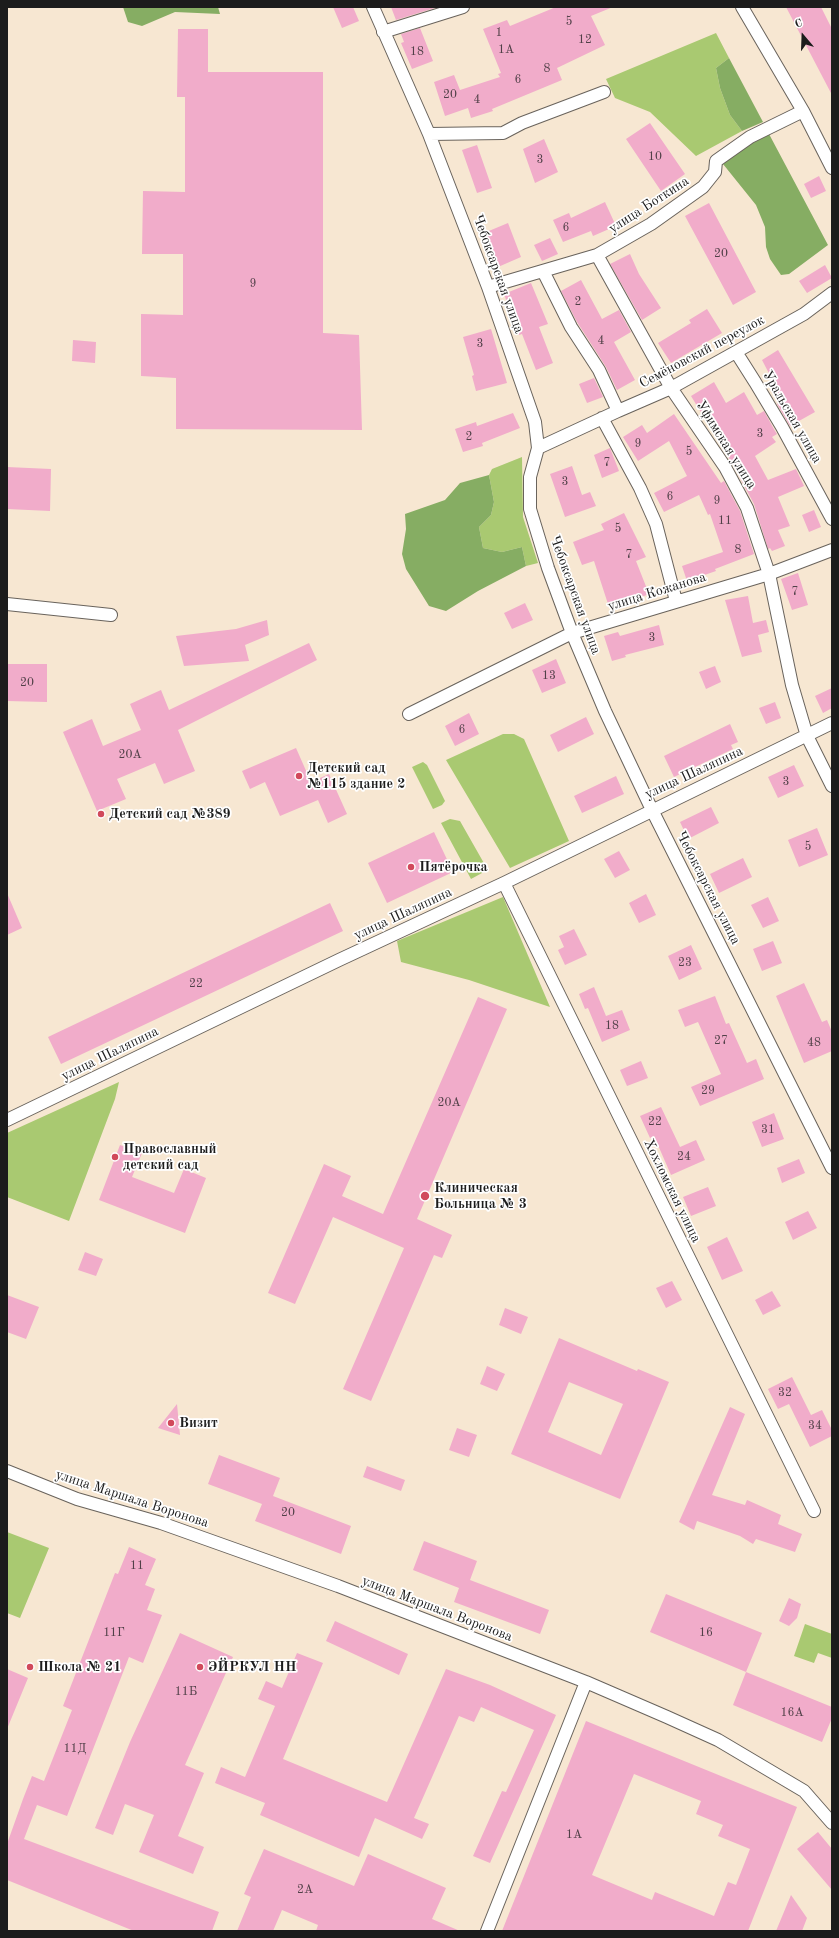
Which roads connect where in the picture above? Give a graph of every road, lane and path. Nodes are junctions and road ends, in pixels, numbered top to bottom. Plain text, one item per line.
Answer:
1 (373, 7) edge
2 (462, 7) edge
3 (742, 7) edge
4 (383, 32) junction
5 (604, 92) dead end
6 (804, 111) junction
7 (429, 134) junction
8 (832, 168) edge
9 (597, 255) junction
10 (543, 271) junction
11 (488, 287) junction
12 (832, 293) edge
13 (736, 352) junction
14 (671, 388) junction
15 (618, 410) junction
16 (602, 418) junction
17 (538, 448) junction
18 (832, 519) edge
19 (832, 550) edge
20 (768, 574) junction
21 (676, 602) junction
22 (7, 604) edge
23 (111, 615) dead end
24 (572, 633) junction
25 (409, 714) dead end
26 (832, 723) edge
27 (807, 736) junction
28 (832, 786) edge
29 (652, 810) junction
30 (504, 883) junction
31 (7, 1120) edge
32 (832, 1168) edge
33 (7, 1471) edge
34 (814, 1511) dead end
35 (586, 1682) junction
36 (832, 1823) edge
37 (487, 1931) edge

1 - 4 street, Чебоксарская улица
2 - 4 street
3 - 6 street
4 - 7 street, Чебоксарская улица
5 - 7 street
6 - 8 street
6 - 9 street, улица Боткина
7 - 11 street, Чебоксарская улица
9 - 10 street, улица Боткина
9 - 14 street, Уфимская улица
10 - 11 street, улица Боткина
10 - 15 street
11 - 17 street, Чебоксарская улица
12 - 13 street, Семёновский переулок
13 - 14 street, Семёновский переулок
13 - 18 street, Уральская улица
14 - 15 street, Семёновский переулок
14 - 20 street, Уфимская улица
15 - 16 street, Семёновский переулок
16 - 17 street, Семёновский переулок
16 - 21 street
17 - 24 street, Чебоксарская улица
19 - 20 street, улица Кожанова
20 - 21 street, улица Кожанова
20 - 27 street, Уфимская улица
21 - 24 street, улица Кожанова
22 - 23 street
24 - 25 street, улица Кожанова
24 - 29 street, Чебоксарская улица
26 - 27 street, улица Шаляпина
27 - 28 street, Уфимская улица
27 - 29 street, улица Шаляпина
29 - 30 street, улица Шаляпина
29 - 32 street, Чебоксарская улица
30 - 31 street, улица Шаляпина
30 - 34 street, Хохломская улица
33 - 35 street, улица Маршала Воронова
35 - 36 street, улица Маршала Воронова
35 - 37 street

